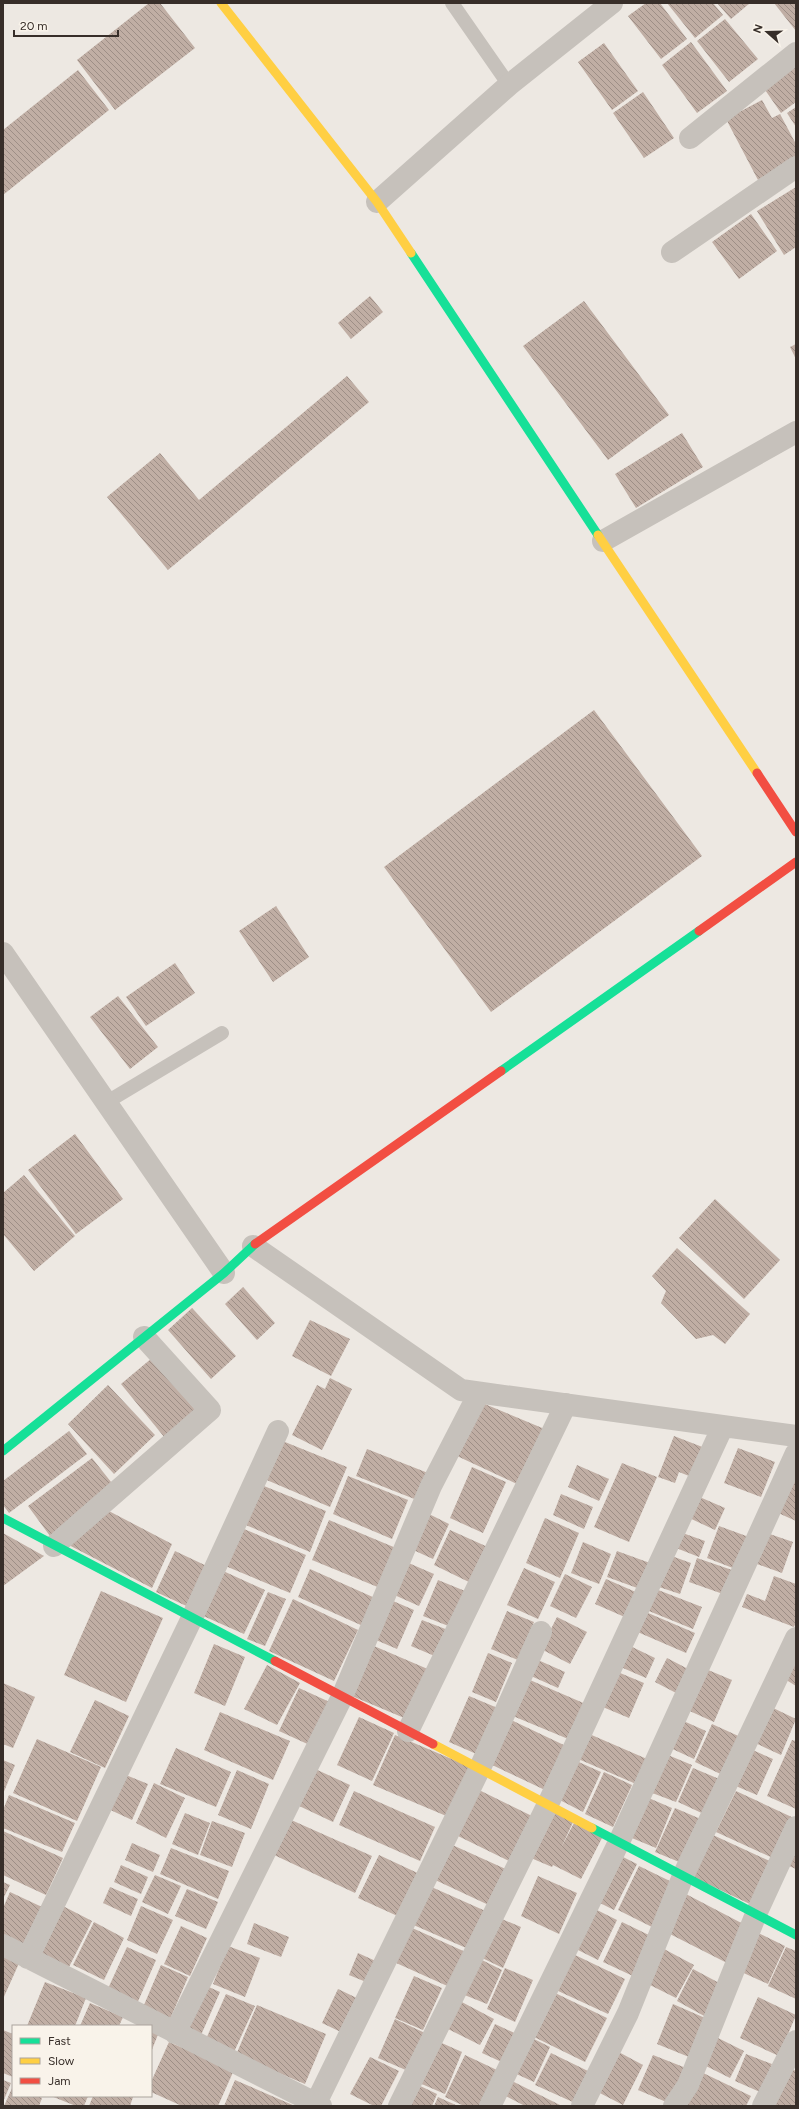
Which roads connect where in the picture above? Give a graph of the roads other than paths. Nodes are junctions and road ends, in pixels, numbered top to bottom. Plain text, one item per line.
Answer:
1 (221, 3) edge
2 (452, 3) edge
3 (612, 3) edge
4 (796, 53) edge
5 (510, 85) junction
6 (690, 138) dead end
7 (796, 167) edge
8 (377, 202) junction
9 (672, 252) dead end
10 (796, 432) edge
11 (603, 541) junction
12 (796, 832) edge
13 (796, 862) edge
14 (3, 954) edge
15 (222, 1033) dead end
16 (107, 1102) junction
17 (253, 1246) junction
18 (224, 1273) junction
19 (144, 1337) junction
20 (479, 1393) junction
21 (566, 1404) junction
22 (723, 1426) junction
23 (278, 1431) dead end
24 (796, 1436) edge
25 (3, 1451) edge
26 (796, 1452) edge
27 (3, 1518) edge
28 (54, 1546) junction
29 (192, 1618) junction
30 (541, 1632) dead end
31 (796, 1638) edge
32 (342, 1696) junction
33 (408, 1731) junction
34 (480, 1768) junction
35 (548, 1804) junction
36 (796, 1827) edge
37 (619, 1842) junction
38 (683, 1876) junction
39 (756, 1914) junction
40 (796, 1935) edge
41 (3, 1945) edge
42 (28, 1958) junction
43 (175, 2033) junction
44 (796, 2041) edge
45 (318, 2105) edge
46 (399, 2106) edge
47 (490, 2106) edge
48 (582, 2106) edge
49 (674, 2106) edge
50 (763, 2106) edge

1 - 8 street
2 - 5 lane
3 - 5 street
4 - 6 street
5 - 8 street
7 - 9 street
8 - 11 street
10 - 11 street
11 - 12 street
13 - 17 street
14 - 16 street
15 - 16 lane
16 - 18 street
17 - 18 street
17 - 20 street
18 - 19 street
19 - 25 street
19 - 28 street
20 - 21 street
20 - 32 street
21 - 22 street
21 - 33 street
22 - 24 street
22 - 35 street
23 - 29 street
26 - 37 street
27 - 28 street
28 - 29 street
29 - 32 street
29 - 42 street
30 - 34 street
31 - 38 street
32 - 33 street
32 - 43 street
33 - 34 street
34 - 35 street
34 - 45 street
35 - 37 street
35 - 46 street
36 - 39 street
37 - 38 street
37 - 47 street
38 - 39 street
38 - 48 street
39 - 40 street
39 - 49 street
41 - 42 street
42 - 43 street
43 - 45 street
44 - 50 street

